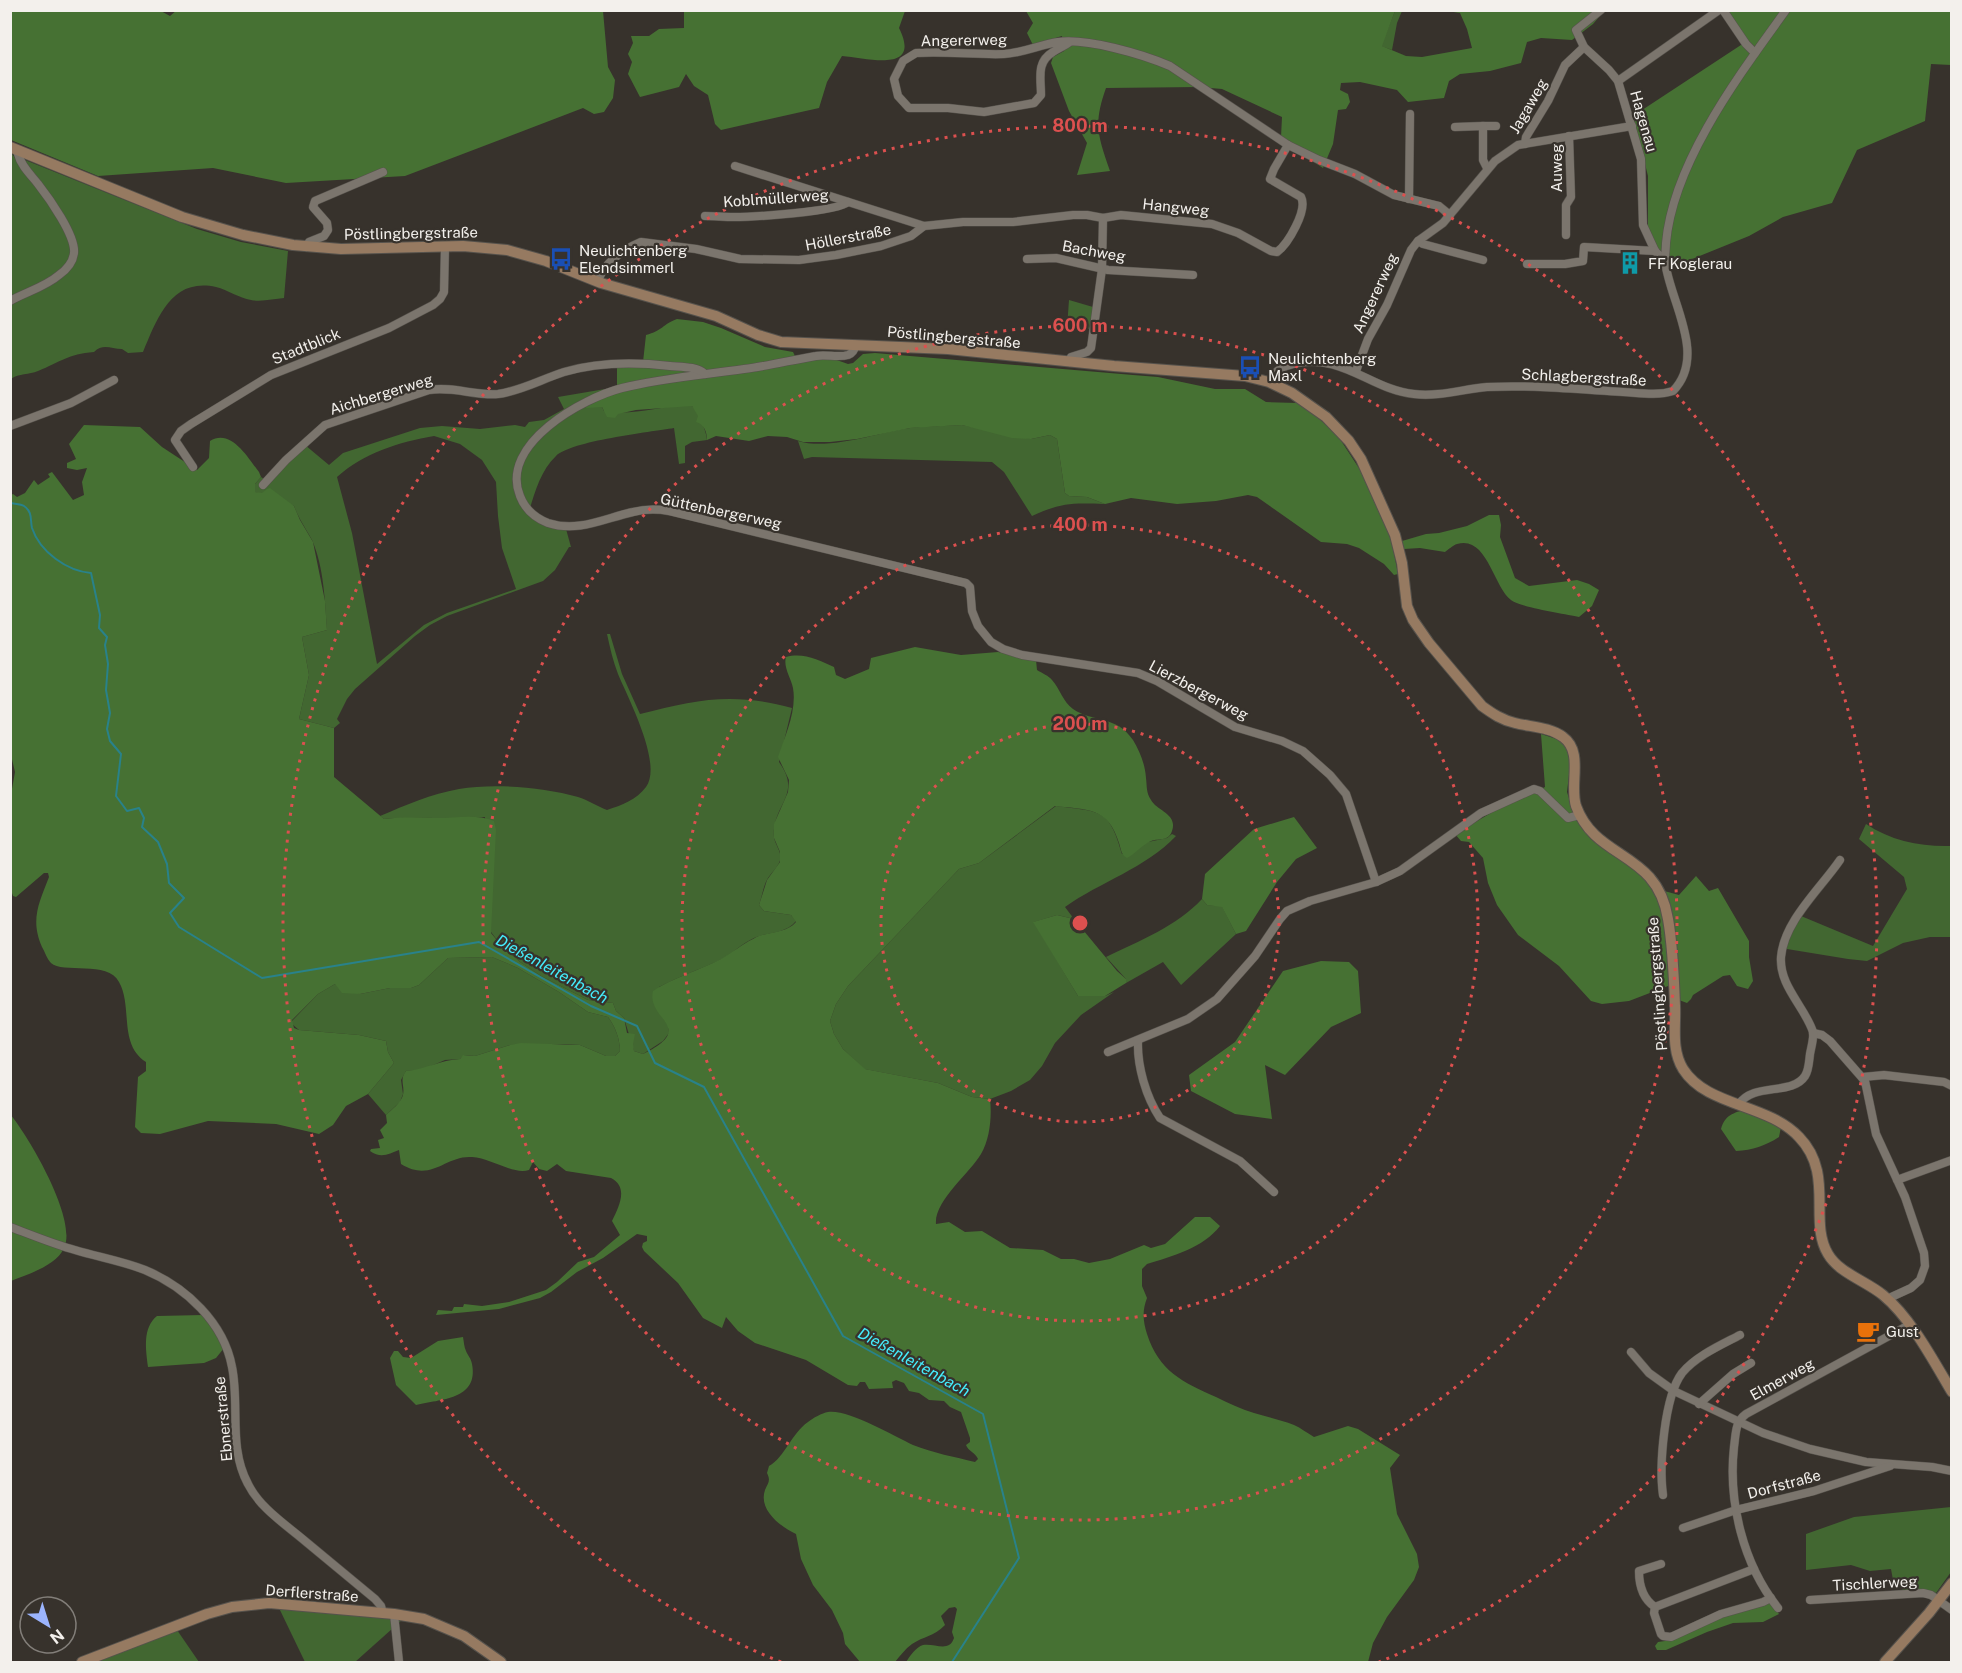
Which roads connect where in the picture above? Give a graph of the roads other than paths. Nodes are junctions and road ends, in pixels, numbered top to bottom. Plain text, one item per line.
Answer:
1 (1601, 10) edge
2 (1721, 10) edge
3 (1786, 10) edge
4 (1070, 42) junction
5 (1584, 47) junction
6 (1755, 53) junction
7 (1618, 81) junction
8 (1410, 114) dead end
9 (1455, 126) dead end
10 (1483, 126) junction
11 (1496, 126) dead end
12 (1632, 126) junction
13 (1569, 136) junction
14 (1525, 144) junction
15 (1288, 145) junction
16 (15, 148) edge
17 (735, 166) dead end
18 (1487, 168) junction
19 (383, 172) dead end
20 (1409, 200) junction
21 (848, 202) junction
22 (1450, 215) junction
23 (705, 216) dead end
24 (1103, 218) junction
25 (924, 226) junction
26 (1566, 235) dead end
27 (1418, 241) junction
28 (306, 247) junction
29 (445, 248) junction
30 (1655, 251) junction
31 (1027, 259) dead end
32 (1483, 260) dead end
33 (1665, 261) junction
34 (1527, 264) dead end
35 (1102, 269) junction
36 (1193, 275) dead end
37 (598, 282) junction
38 (10, 301) edge
39 (856, 345) junction
40 (1069, 362) junction
41 (1356, 371) junction
42 (705, 374) junction
43 (114, 380) dead end
44 (1269, 382) junction
45 (10, 426) edge
46 (193, 466) dead end
47 (262, 485) dead end
48 (970, 587) joint
49 (1580, 815) junction
50 (1840, 860) dead end
51 (1376, 882) junction
52 (1813, 1033) junction
53 (1138, 1041) junction
54 (1108, 1052) dead end
55 (1863, 1077) junction
56 (1952, 1086) edge
57 (1739, 1104) junction
58 (1952, 1160) edge
59 (1897, 1180) junction
60 (1274, 1192) dead end
61 (10, 1227) edge
62 (1887, 1299) junction
63 (1909, 1325) junction
64 (1740, 1335) dead end
65 (1630, 1352) dead end
66 (1751, 1363) dead end
67 (1674, 1391) junction
68 (1952, 1392) edge
69 (1699, 1404) junction
70 (1738, 1422) junction
71 (1891, 1466) junction
72 (1952, 1471) edge
73 (1663, 1495) dead end
74 (1736, 1510) junction
75 (1683, 1528) dead end
76 (1661, 1564) dead end
77 (1754, 1569) junction
78 (1952, 1582) edge
79 (1771, 1598) junction
80 (1810, 1600) dead end
81 (1939, 1601) junction
82 (1655, 1607) junction
83 (1778, 1608) dead end
84 (1952, 1610) edge
85 (383, 1613) junction
86 (394, 1614) junction
87 (82, 1662) edge
88 (399, 1662) edge
89 (501, 1662) edge
90 (1884, 1662) edge

1 - 5 street
2 - 6 street
2 - 7 street
3 - 6 street, Schlagbergstraße
4 - 4 street, Angererweg
4 - 15 street, Angererweg
5 - 7 street, Hagenau
5 - 14 street, Jagaweg
6 - 33 street, Schlagbergstraße
7 - 12 street, Hagenau
8 - 20 street
9 - 10 street, Jagaweg
10 - 11 street, Jagaweg
10 - 18 street, Jagaweg
12 - 13 street, Auweg
12 - 30 street, Hagenau
13 - 14 street, Auweg
13 - 26 street, Auweg
14 - 18 street, Jagaweg
15 - 20 street, Angererweg
15 - 24 street, Hangweg
16 - 28 main road, Pöstlingbergstraße
16 - 38 street
17 - 21 street, Koblmüllerweg
18 - 22 street, Jagaweg
19 - 28 street, Pöstlingbergstraße
20 - 22 street, Angererweg
21 - 23 street, Koblmüllerweg
21 - 25 street, Koblmüllerweg
22 - 27 street, Angererweg
24 - 25 street, Höllerstraße
24 - 35 street
25 - 37 street, Höllerstraße
27 - 32 street
27 - 41 street, Angererweg
28 - 29 main road, Pöstlingbergstraße
29 - 37 main road, Pöstlingbergstraße
29 - 46 street, Stadtblick
30 - 33 street, Hagenau
30 - 34 street
31 - 35 street, Bachweg
33 - 41 street, Schlagbergstraße
35 - 36 street, Bachweg
35 - 40 street
37 - 39 main road, Pöstlingbergstraße
39 - 40 main road, Pöstlingbergstraße
39 - 42 street, Güttenbergerweg
40 - 44 main road, Pöstlingbergstraße
41 - 44 street, Schlagbergstraße
42 - 47 street, Aichbergerweg
42 - 48 street, Güttenbergerweg
43 - 45 street
44 - 49 main road, Pöstlingbergstraße
48 - 51 street, Lierzbergerweg
49 - 51 street
49 - 57 main road, Pöstlingbergstraße
50 - 52 street
51 - 53 street
52 - 55 street
52 - 57 street
53 - 54 street
53 - 60 street
55 - 56 street
55 - 59 street
57 - 62 main road, Pöstlingbergstraße
58 - 59 street
59 - 62 street
61 - 85 street, Ebnerstraße
62 - 63 main road, Pöstlingbergstraße
63 - 68 main road, Pöstlingbergstraße
63 - 70 street, Elmerweg
64 - 67 street
65 - 67 street
66 - 69 street
67 - 69 street
67 - 73 street
69 - 70 street
70 - 71 street
70 - 74 street
71 - 72 street
71 - 74 street, Dorfstraße
74 - 75 street, Dorfstraße
74 - 77 street
76 - 82 street
77 - 79 street
77 - 82 street
78 - 81 main road
79 - 82 street
79 - 83 street
80 - 81 street, Tischlerweg
81 - 84 street, Tischlerweg
81 - 90 main road
85 - 86 main road, Derflerstraße
85 - 87 main road, Derflerstraße
86 - 88 street
86 - 89 main road, Derflerstraße

